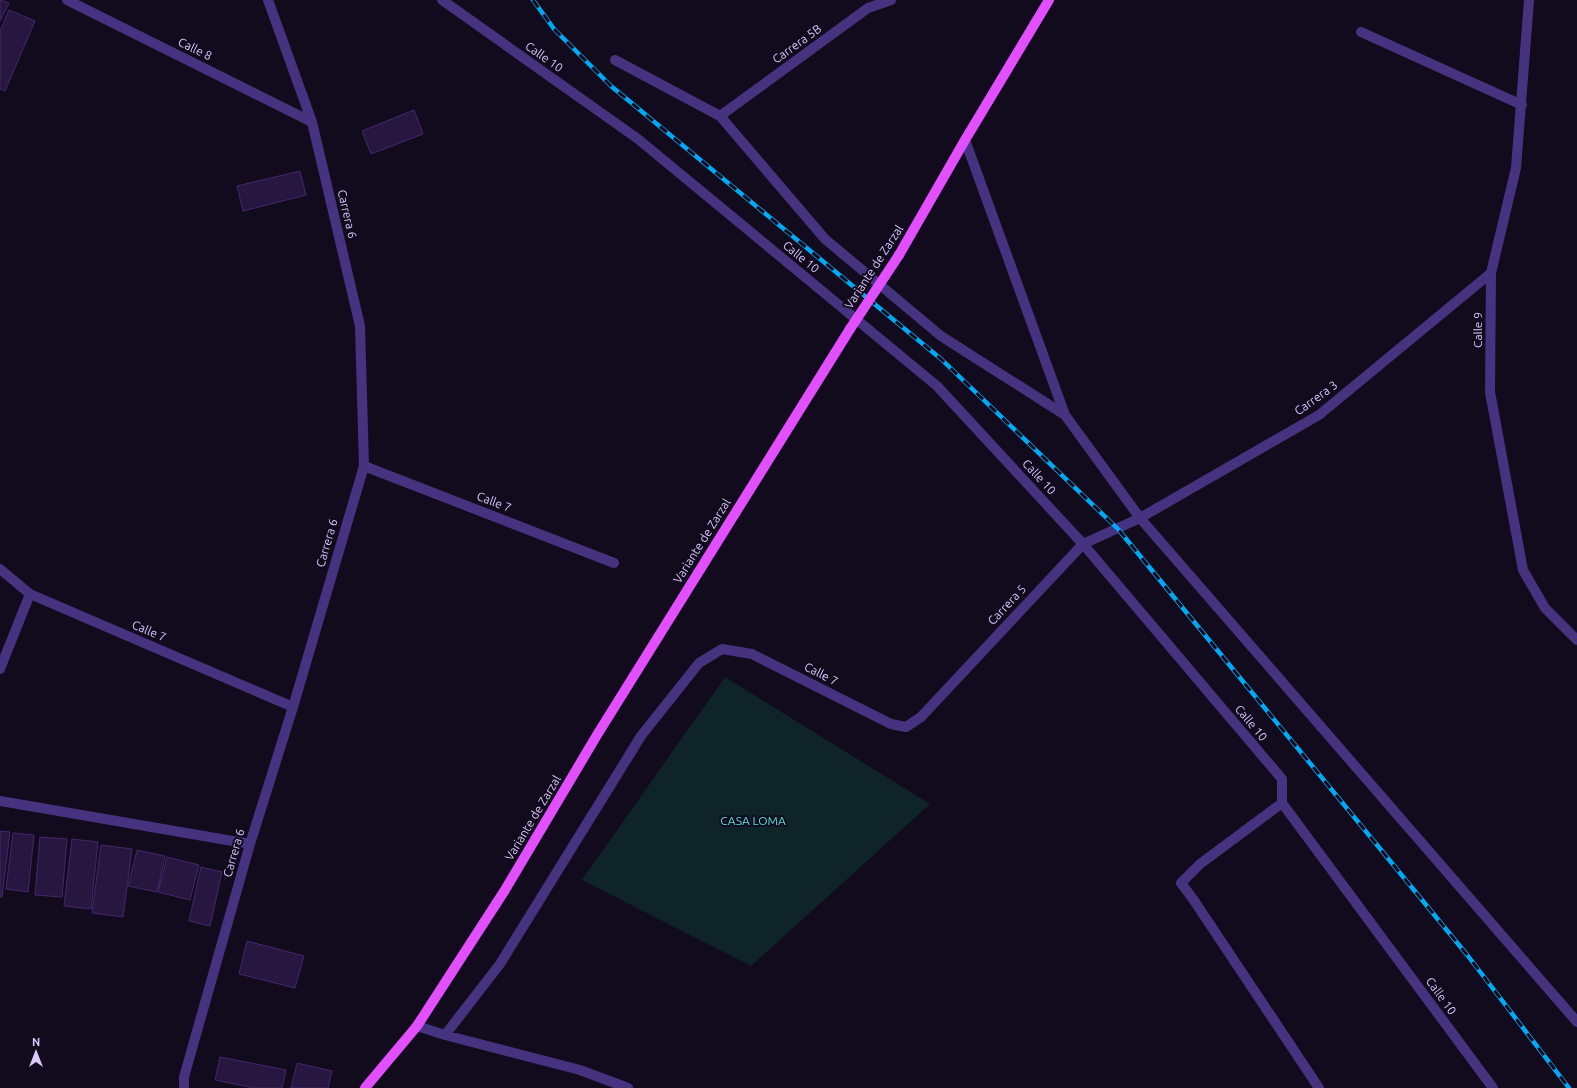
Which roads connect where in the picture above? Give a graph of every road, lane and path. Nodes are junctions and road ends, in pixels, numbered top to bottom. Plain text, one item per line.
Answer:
1 (67, 0) edge
2 (268, 0) edge
3 (442, 0) edge
4 (891, 0) edge
5 (1049, 0) edge
6 (1529, 0) edge
7 (1361, 32) dead end
8 (615, 60) dead end
9 (1522, 105) junction
10 (720, 116) junction
11 (312, 122) junction
12 (965, 140) junction
13 (1491, 273) junction
14 (1065, 415) junction
15 (364, 466) junction
16 (1140, 518) junction
17 (1083, 544) junction
18 (614, 563) dead end
19 (0, 570) edge
20 (30, 594) junction
21 (1577, 640) edge
22 (0, 669) edge
23 (292, 707) junction
24 (906, 727) joint
25 (0, 801) edge
26 (1282, 803) junction
27 (250, 844) junction
28 (1577, 1022) edge
29 (417, 1026) junction
30 (445, 1035) junction
31 (184, 1088) edge
32 (365, 1088) edge
33 (628, 1088) edge
34 (1319, 1088) edge
35 (1493, 1088) edge

1 - 11 street, Calle 8
2 - 11 street, Carrera 6
3 - 17 street, Calle 10
4 - 10 street, Carrera 5B
5 - 12 main road, Variante de Zarzal
6 - 9 street, Calle 9
7 - 9 street
8 - 10 street
9 - 13 street, Calle 9
10 - 14 street
11 - 15 street, Carrera 6
12 - 14 street
12 - 29 main road, Variante de Zarzal, bridge
13 - 16 street, Carrera 3
13 - 21 street, Calle 9
14 - 16 street
15 - 18 street, Calle 7
15 - 23 street, Carrera 6
16 - 17 street, Carrera 5
16 - 28 street
17 - 24 street, Carrera 5
17 - 26 street, Calle 10
19 - 20 street, Calle 7
20 - 22 street
20 - 23 street, Calle 7
23 - 27 street, Carrera 6
24 - 30 street, Calle 7
25 - 27 street
26 - 34 street
26 - 35 street, Calle 10
27 - 31 street, Carrera 6
29 - 30 street
29 - 32 main road, Variante de Zarzal
30 - 33 street

